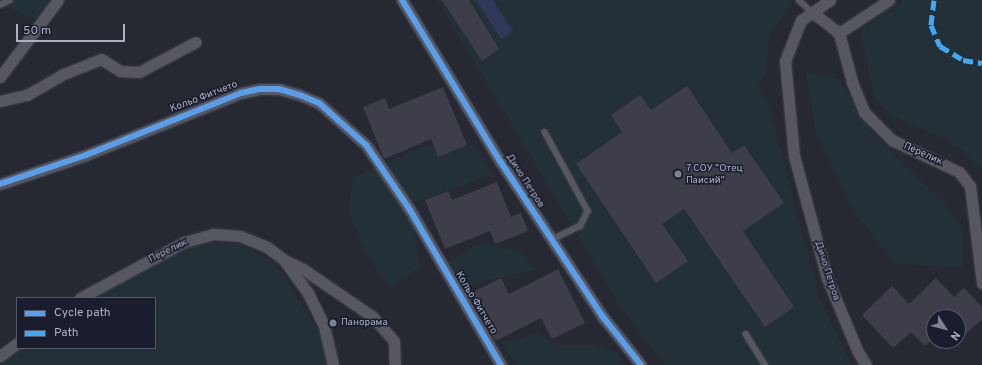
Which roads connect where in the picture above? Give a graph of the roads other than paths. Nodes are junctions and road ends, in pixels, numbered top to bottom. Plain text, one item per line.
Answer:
1 (10, 0) edge
2 (58, 0) edge
3 (402, 0) edge
4 (799, 0) edge
5 (830, 0) edge
6 (889, 0) edge
7 (0, 5) edge
8 (812, 12) junction
9 (839, 33) junction
10 (196, 42) dead end
11 (0, 77) edge
12 (0, 100) edge
13 (545, 132) dead end
14 (0, 184) edge
15 (552, 240) junction
16 (284, 260) junction
17 (982, 283) edge
18 (82, 297) edge
19 (746, 334) dead end
20 (16, 344) edge
21 (0, 356) edge
22 (333, 365) edge
23 (396, 365) edge
24 (502, 365) edge
25 (641, 365) edge
26 (765, 365) edge
27 (866, 365) edge

1 - 7 lane
2 - 11 street
3 - 15 street, Дичо Петров
4 - 8 lane
5 - 8 street, Дичо Петров
6 - 9 street
8 - 9 street
8 - 27 street, Дичо Петров
9 - 17 street, Перелик
10 - 12 street
13 - 15 lane
14 - 24 street, Кольо Фитчето
15 - 25 street, Дичо Петров
16 - 18 street, Перелик
16 - 22 street, Перелик
16 - 23 street
19 - 26 lane
20 - 21 street

